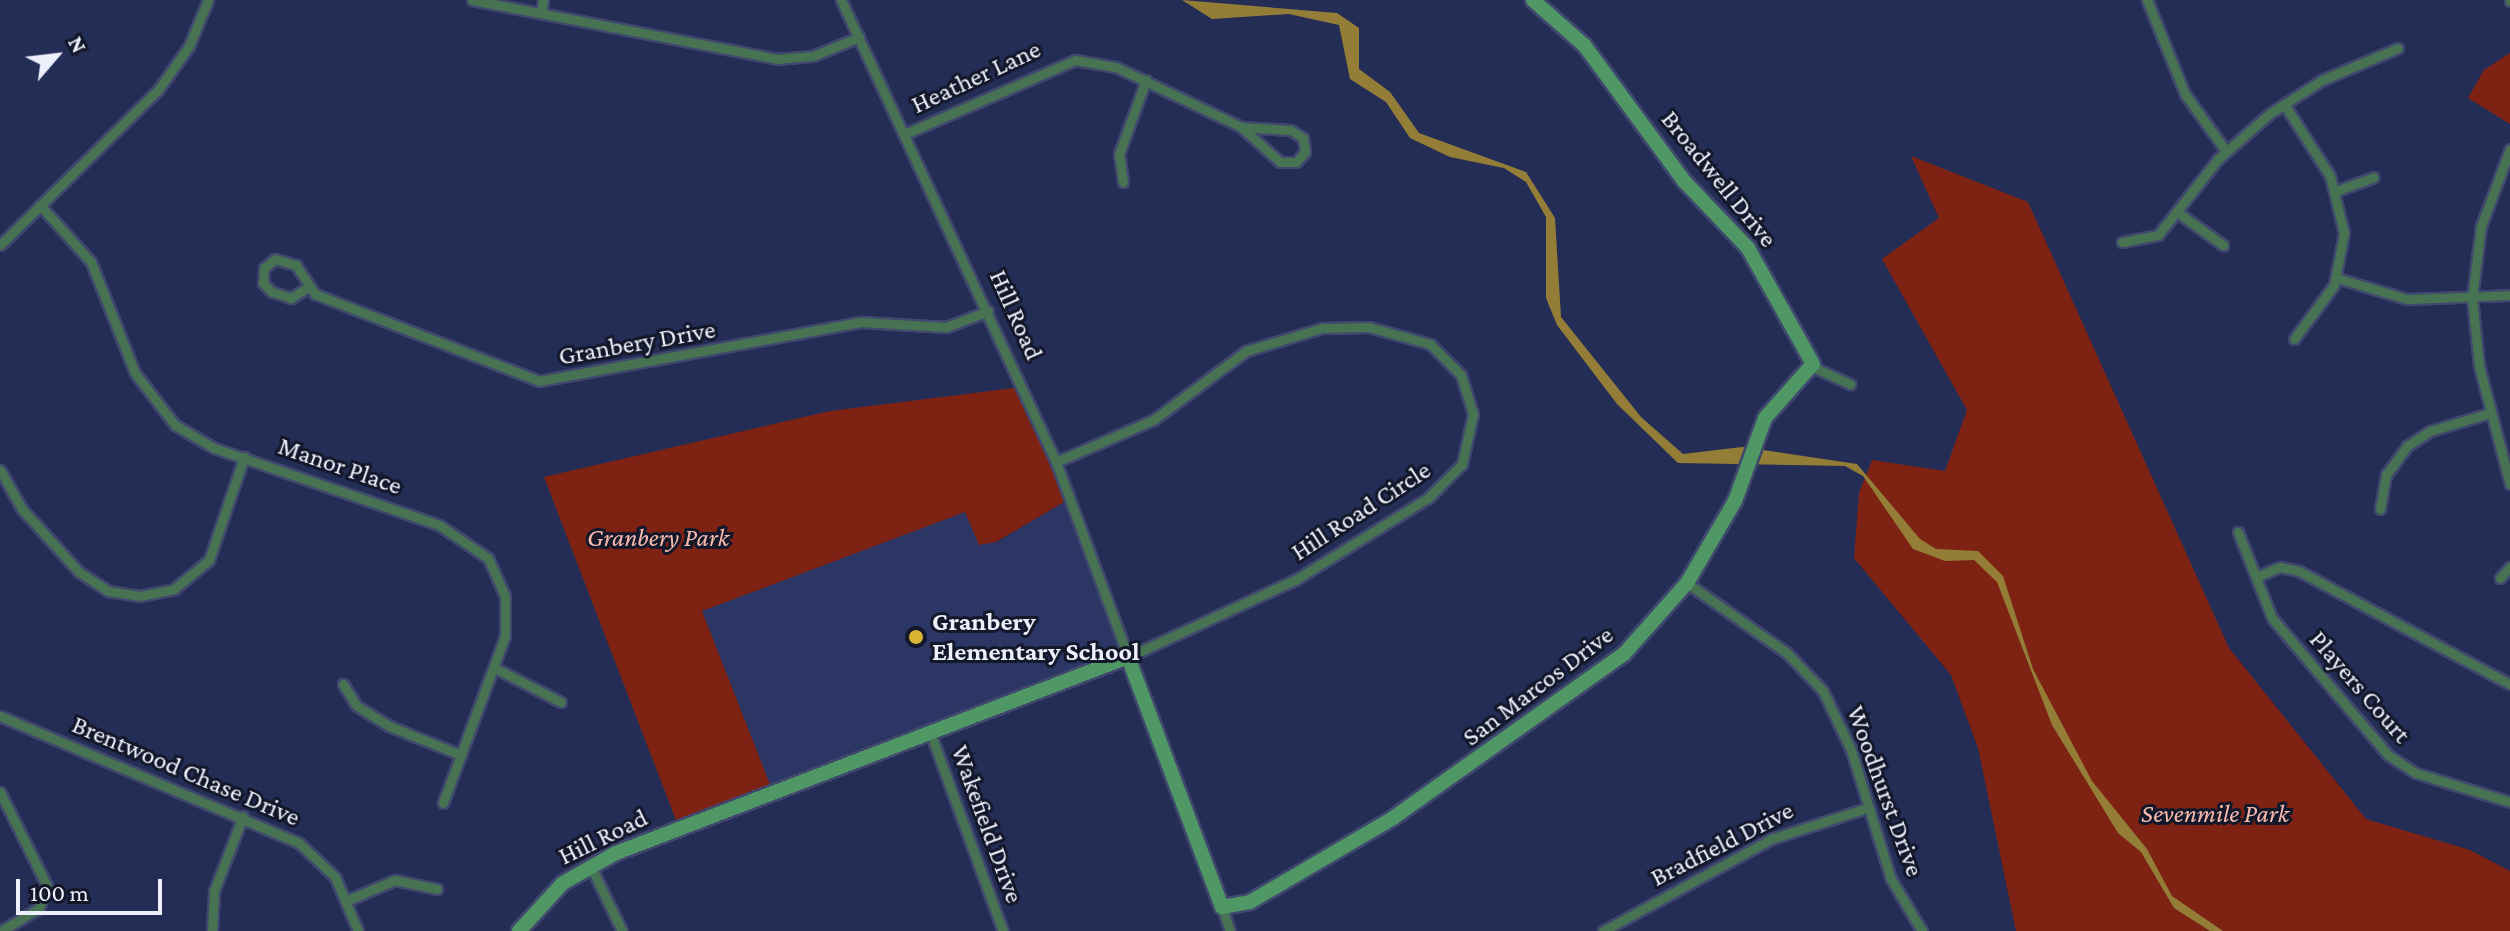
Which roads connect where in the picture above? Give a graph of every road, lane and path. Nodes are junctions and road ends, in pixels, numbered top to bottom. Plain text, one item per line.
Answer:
1 (208, 0) edge
2 (472, 0) edge
3 (543, 0) edge
4 (841, 0) edge
5 (1533, 0) edge
6 (2147, 0) edge
7 (541, 13) junction
8 (859, 37) junction
9 (2398, 48) dead end
10 (1146, 80) junction
11 (2284, 104) junction
12 (1241, 127) junction
13 (907, 133) junction
14 (2510, 149) edge
15 (2226, 151) junction
16 (2374, 177) dead end
17 (1123, 182) dead end
18 (2336, 191) junction
19 (40, 205) junction
20 (2177, 212) junction
21 (2122, 242) dead end
22 (0, 245) edge
23 (2223, 245) dead end
24 (2337, 278) junction
25 (305, 289) junction
26 (2510, 295) edge
27 (2472, 298) junction
28 (988, 311) junction
29 (2294, 339) dead end
30 (1813, 367) junction
31 (1850, 384) dead end
32 (2490, 413) junction
33 (244, 457) junction
34 (1056, 462) junction
35 (0, 470) edge
36 (2510, 484) edge
37 (2380, 509) dead end
38 (2238, 532) dead end
39 (2510, 567) edge
40 (2256, 577) junction
41 (2500, 578) dead end
42 (1687, 583) junction
43 (1128, 657) junction
44 (495, 668) junction
45 (343, 684) dead end
46 (2510, 684) edge
47 (561, 702) dead end
48 (0, 716) edge
49 (930, 732) junction
50 (461, 755) junction
51 (0, 792) edge
52 (2510, 802) edge
53 (443, 803) dead end
54 (1867, 808) junction
55 (243, 816) junction
56 (590, 865) junction
57 (437, 889) dead end
58 (348, 900) junction
59 (1222, 907) junction
60 (1, 931) edge
61 (212, 931) edge
62 (358, 931) edge
63 (519, 931) edge
64 (622, 931) edge
65 (1003, 931) edge
66 (1230, 931) edge
67 (1603, 931) edge
68 (1922, 931) edge

1 - 19 street
2 - 7 street
3 - 7 street
4 - 8 street, Hill Road
5 - 30 street, Broadwell Drive
6 - 15 street
7 - 8 street
8 - 13 street, Hill Road
9 - 11 street
10 - 12 street, Heather Lane
10 - 13 street, Heather Lane
10 - 17 street
11 - 15 street
11 - 18 street
12 - 12 street, Heather Lane
13 - 28 street, Hill Road
14 - 27 street
15 - 20 street
16 - 18 street
18 - 24 street
19 - 22 street
19 - 33 street, Manor Place
20 - 21 street
20 - 23 street
24 - 27 street
24 - 29 street
25 - 25 street, Granbery Drive
25 - 28 street, Granbery Drive
26 - 27 street
27 - 32 street
28 - 34 street, Hill Road
30 - 31 street
30 - 42 street, San Marcos Drive
32 - 36 street
32 - 37 street
33 - 35 street
33 - 44 street, Manor Place
34 - 43 street, Hill Road
34 - 43 street, Hill Road Circle
38 - 40 street, Players Court
39 - 41 street
40 - 46 street, Players Court
40 - 52 street, Players Court
42 - 54 street, Woodhurst Drive
42 - 59 street, San Marcos Drive
43 - 49 street, Hill Road
43 - 59 street, Hill Road
44 - 47 street
44 - 50 street, Manor Place
45 - 50 street
48 - 55 street, Brentwood Chase Drive
49 - 56 street, Hill Road
49 - 65 street, Wakefield Drive
50 - 53 street, Manor Place
51 - 60 street
54 - 67 street, Bradfield Drive
54 - 68 street, Woodhurst Drive
55 - 58 street, Brentwood Chase Drive
55 - 61 street
56 - 63 street, Hill Road
56 - 64 street
57 - 58 street
58 - 62 street, Brentwood Chase Drive
59 - 66 street, Hill Road

